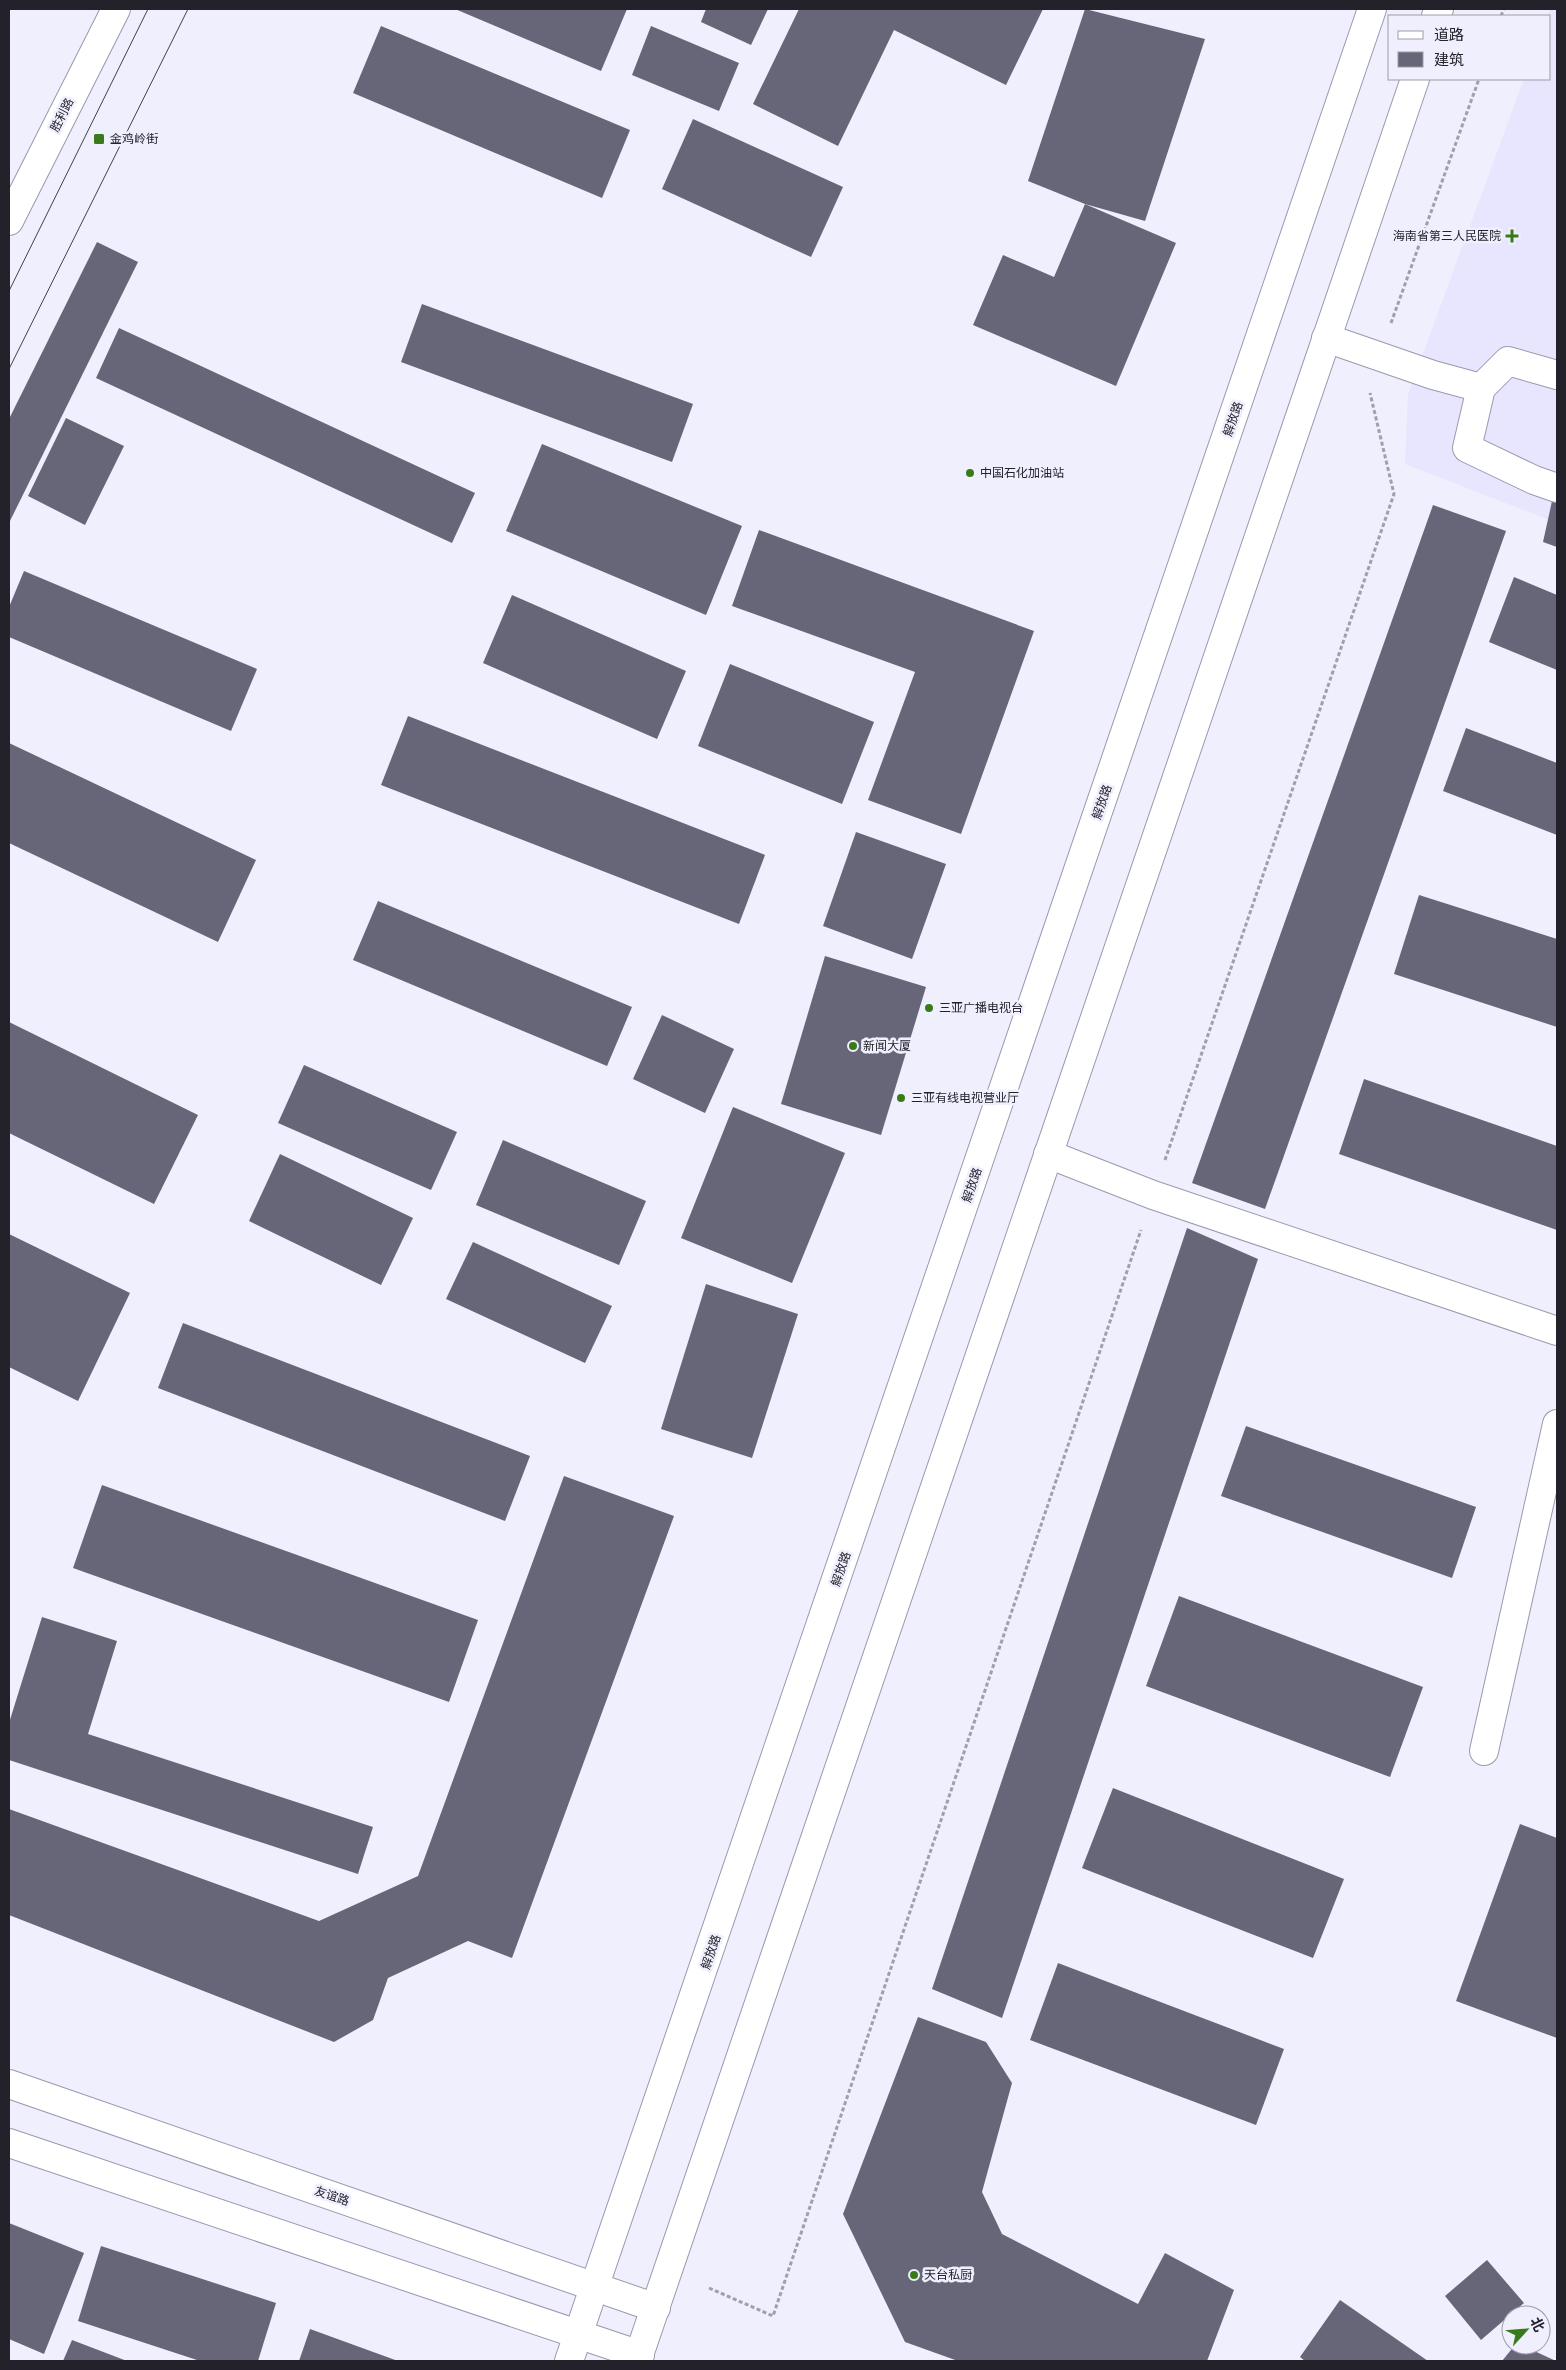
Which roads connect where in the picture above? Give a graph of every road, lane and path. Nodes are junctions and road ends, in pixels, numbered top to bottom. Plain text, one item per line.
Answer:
1 (116, 9) edge
2 (1372, 9) edge
3 (1415, 80) edge
4 (1479, 80) edge
5 (9, 221) edge
6 (1388, 331) dead end
7 (1326, 338) junction
8 (1557, 375) edge
9 (1368, 387) dead end
10 (1481, 388) junction
11 (1557, 488) edge
12 (1048, 1154) junction
13 (1153, 1195) junction
14 (1557, 1331) edge
15 (1557, 1424) edge
16 (1484, 1751) dead end
17 (9, 2084) edge
18 (9, 2143) edge
19 (596, 2287) junction
20 (709, 2288) dead end
21 (656, 2308) junction
22 (579, 2334) junction
23 (638, 2358) edge
24 (570, 2361) edge

1 - 5 main road, 胜利路
2 - 19 main road, 解放路
3 - 7 main road
4 - 6 path
7 - 10 main road
7 - 12 main road
8 - 10 main road
9 - 13 path
10 - 11 main road
12 - 13 main road
12 - 21 main road
13 - 14 main road
13 - 20 path
15 - 16 main road
17 - 19 main road, 友谊路
18 - 22 main road
19 - 21 main road, 友谊路
19 - 22 main road, 解放路
21 - 23 main road
22 - 23 main road
22 - 24 main road, 解放路

